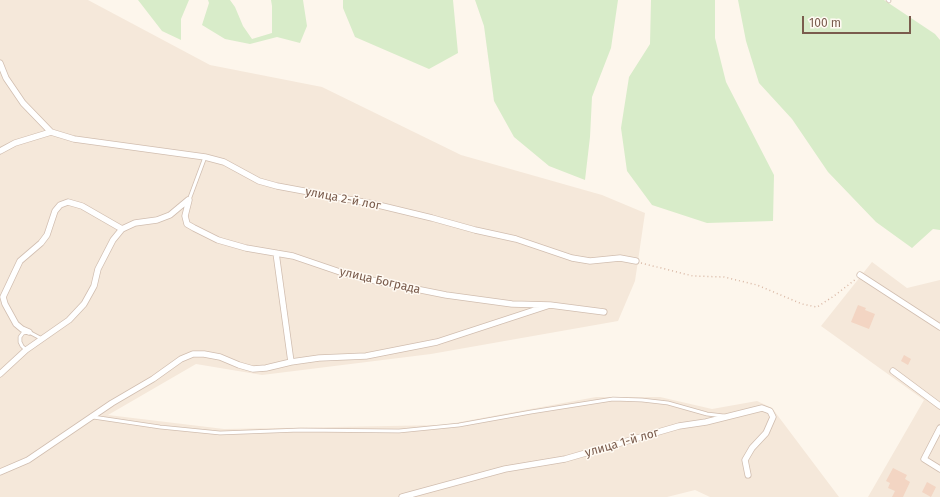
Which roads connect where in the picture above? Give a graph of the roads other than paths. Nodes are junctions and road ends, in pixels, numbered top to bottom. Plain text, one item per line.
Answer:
1 (0, 63) edge
2 (51, 132) junction
3 (0, 150) edge
4 (205, 157) junction
5 (189, 200) junction
6 (122, 229) junction
7 (276, 253) junction
8 (636, 261) road end
9 (860, 275) road end
10 (550, 305) junction
11 (604, 312) dead end
12 (940, 327) edge
13 (29, 332) junction
14 (42, 339) junction
15 (26, 350) junction
16 (291, 362) junction
17 (893, 371) dead end
18 (0, 374) edge
19 (940, 406) edge
20 (726, 416) junction
21 (91, 417) junction
22 (940, 428) edge
23 (940, 470) edge
24 (0, 472) edge
25 (748, 475) dead end
26 (402, 497) edge

1 - 2 street
2 - 3 street
2 - 4 street, улица 2-й лог
4 - 5 lane
4 - 8 street, улица 2-й лог
5 - 6 street
5 - 7 street, улица Бограда
6 - 13 street
6 - 14 street
7 - 10 street, улица Бограда
7 - 16 street
9 - 12 street
10 - 11 street, улица Бограда
10 - 16 street
13 - 14 lane
13 - 15 lane
14 - 15 street
15 - 18 street
16 - 21 street
17 - 19 street
20 - 21 lane
20 - 25 street, улица 1-й лог
20 - 26 street, улица 1-й лог
21 - 24 street
22 - 23 street

